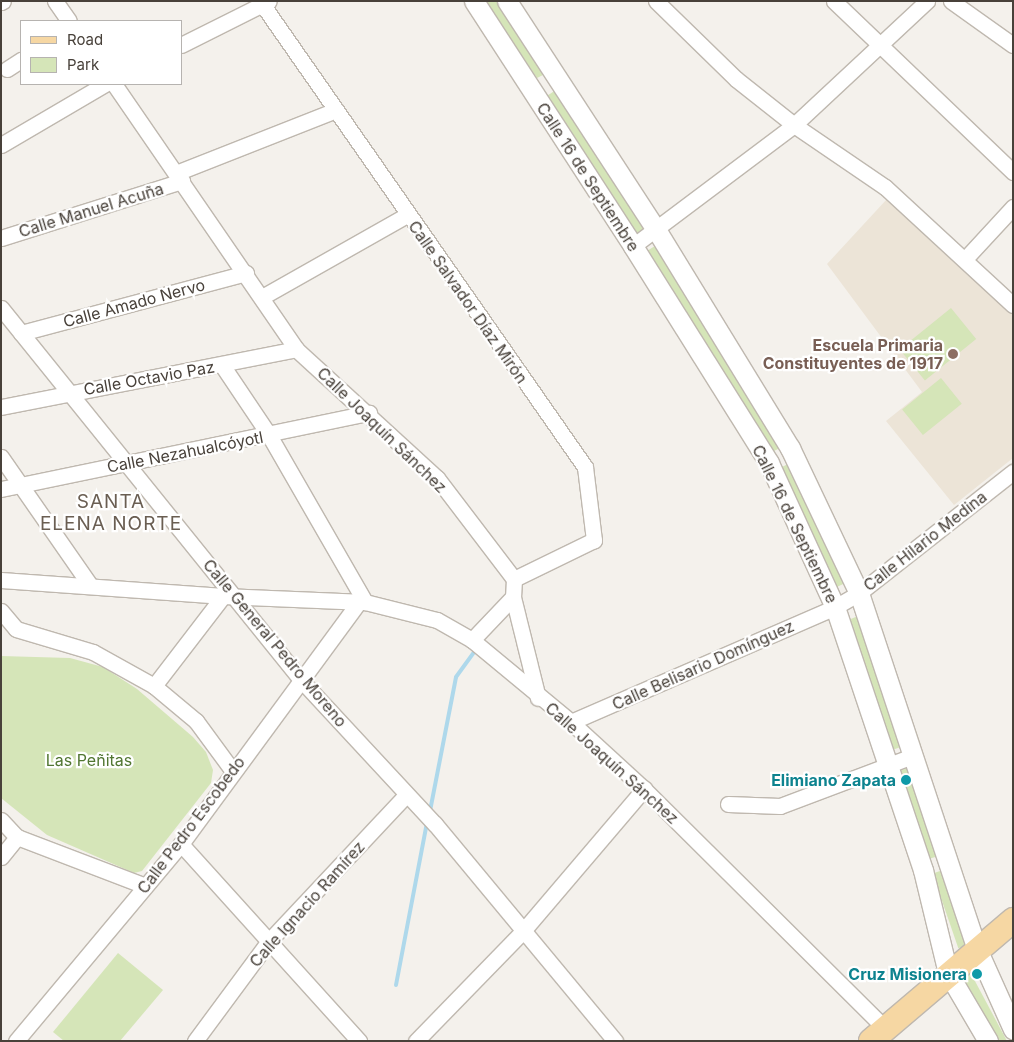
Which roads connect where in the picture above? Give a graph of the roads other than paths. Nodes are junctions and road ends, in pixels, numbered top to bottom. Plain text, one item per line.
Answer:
1 (55, 1) edge
2 (474, 1) edge
3 (507, 1) edge
4 (656, 1) edge
5 (834, 1) edge
6 (927, 1) edge
7 (951, 1) edge
8 (264, 2) edge
9 (69, 20) edge
10 (182, 44) edge
11 (1013, 45) edge
12 (881, 46) junction
13 (20, 61) edge
14 (7, 69) dead end
15 (553, 74) junction
16 (103, 85) edge
17 (115, 85) edge
18 (530, 88) junction
19 (336, 110) junction
20 (794, 125) junction
21 (1, 145) edge
22 (1013, 172) edge
23 (179, 177) junction
24 (1013, 207) edge
25 (407, 215) junction
26 (657, 231) junction
27 (1, 238) edge
28 (634, 246) junction
29 (964, 259) junction
30 (246, 273) junction
31 (262, 297) junction
32 (1013, 305) edge
33 (1, 308) edge
34 (22, 333) junction
35 (296, 349) junction
36 (222, 365) junction
37 (68, 392) junction
38 (1, 407) edge
39 (369, 413) junction
40 (269, 436) junction
41 (790, 448) junction
42 (1, 457) edge
43 (126, 462) junction
44 (769, 464) junction
45 (1013, 472) edge
46 (23, 484) junction
47 (1, 490) edge
48 (514, 579) junction
49 (1, 580) edge
50 (90, 585) junction
51 (858, 593) junction
52 (229, 596) junction
53 (513, 597) junction
54 (362, 603) junction
55 (835, 607) junction
56 (1, 611) edge
57 (9, 627) edge
58 (472, 640) junction
59 (301, 680) junction
60 (154, 686) junction
61 (538, 698) junction
62 (572, 722) junction
63 (912, 756) junction
64 (887, 763) junction
65 (232, 770) junction
66 (644, 789) junction
67 (406, 795) junction
68 (728, 804) dead end
69 (1, 820) edge
70 (17, 837) junction
71 (181, 844) junction
72 (1, 857) edge
73 (948, 860) junction
74 (923, 870) junction
75 (145, 886) junction
76 (1013, 920) edge
77 (523, 931) junction
78 (269, 941) junction
79 (977, 949) junction
80 (948, 974) junction
81 (1013, 1029) edge
82 (878, 1034) edge
83 (16, 1041) edge
84 (195, 1041) edge
85 (359, 1041) edge
86 (416, 1041) edge
87 (615, 1041) edge
88 (988, 1041) edge

1 - 9 street
2 - 18 street, Calle 16 de Septiembre
3 - 15 street, Calle 16 de Septiembre
4 - 20 street
5 - 12 street
6 - 12 street
7 - 11 street
8 - 10 street
8 - 19 street, Calle Salvador Díaz Mirón
12 - 20 street
12 - 22 street
13 - 14 street
15 - 18 street
15 - 26 street, Calle 16 de Septiembre
16 - 21 street
17 - 23 street, Calle Joaquín Sánchez
18 - 28 street, Calle 16 de Septiembre
19 - 23 street, Calle Manuel Acuña
19 - 25 street, Calle Salvador Díaz Mirón
20 - 26 street
20 - 29 street
23 - 27 street, Calle Manuel Acuña
23 - 30 street, Calle Joaquín Sánchez
24 - 29 street
25 - 31 street
25 - 48 street, Calle Salvador Díaz Mirón
26 - 28 street
26 - 41 street, Calle 16 de Septiembre
28 - 44 street, Calle 16 de Septiembre
29 - 32 street
30 - 31 street, Calle Joaquín Sánchez
30 - 34 street, Calle Amado Nervo
31 - 35 street, Calle Joaquín Sánchez
33 - 34 street, Calle General Pedro Moreno
34 - 37 street, Calle General Pedro Moreno
35 - 36 street, Calle Octavio Paz
35 - 39 street, Calle Joaquín Sánchez
36 - 37 street, Calle Octavio Paz
36 - 40 street
37 - 38 street, Calle Octavio Paz
37 - 43 street, Calle General Pedro Moreno
39 - 40 street, Calle Nezahualcóyotl
39 - 48 street, Calle Joaquín Sánchez
40 - 43 street, Calle Nezahualcóyotl
40 - 54 street
41 - 44 street
41 - 51 street, Calle 16 de Septiembre
42 - 46 street
43 - 46 street, Calle Nezahualcóyotl
43 - 52 street, Calle General Pedro Moreno
44 - 55 street, Calle 16 de Septiembre
45 - 51 street, Calle Hilario Medina
46 - 47 street, Calle Nezahualcóyotl
46 - 50 street
48 - 53 street, Calle Joaquín Sánchez
49 - 50 street
50 - 52 street
51 - 55 street, Calle Hilario Medina
51 - 63 street, Calle 16 de Septiembre
52 - 54 street
52 - 59 street, Calle General Pedro Moreno
52 - 60 street
53 - 58 street
53 - 61 street, Calle Joaquín Sánchez
54 - 58 street
54 - 59 street, Calle Pedro Escobedo
55 - 62 street, Calle Belisario Domínguez
55 - 64 street, Calle 16 de Septiembre
56 - 57 street
57 - 60 street
58 - 61 street
59 - 65 street, Calle Pedro Escobedo
59 - 67 street, Calle General Pedro Moreno
60 - 65 street
61 - 62 street, Calle Joaquín Sánchez
62 - 66 street, Calle Joaquín Sánchez
63 - 64 street
63 - 73 street, Calle 16 de Septiembre
64 - 68 street
64 - 74 street, Calle 16 de Septiembre
65 - 71 street, Calle Pedro Escobedo
66 - 77 street
66 - 82 street, Calle Joaquín Sánchez
67 - 77 street, Calle General Pedro Moreno
67 - 78 street, Calle Ignacio Ramírez
69 - 70 street
70 - 72 street
70 - 75 street
71 - 75 street, Calle Pedro Escobedo
71 - 78 street
73 - 74 street
73 - 79 street, Calle 16 de Septiembre
74 - 80 street, Calle 16 de Septiembre
75 - 83 street, Calle Pedro Escobedo
76 - 79 main road
77 - 86 street
77 - 87 street, Calle General Pedro Moreno
78 - 84 street, Calle Ignacio Ramírez
78 - 85 street
79 - 80 main road
79 - 81 street, Calle 16 de Septiembre
80 - 82 main road
80 - 88 street, Calle 16 de Septiembre

